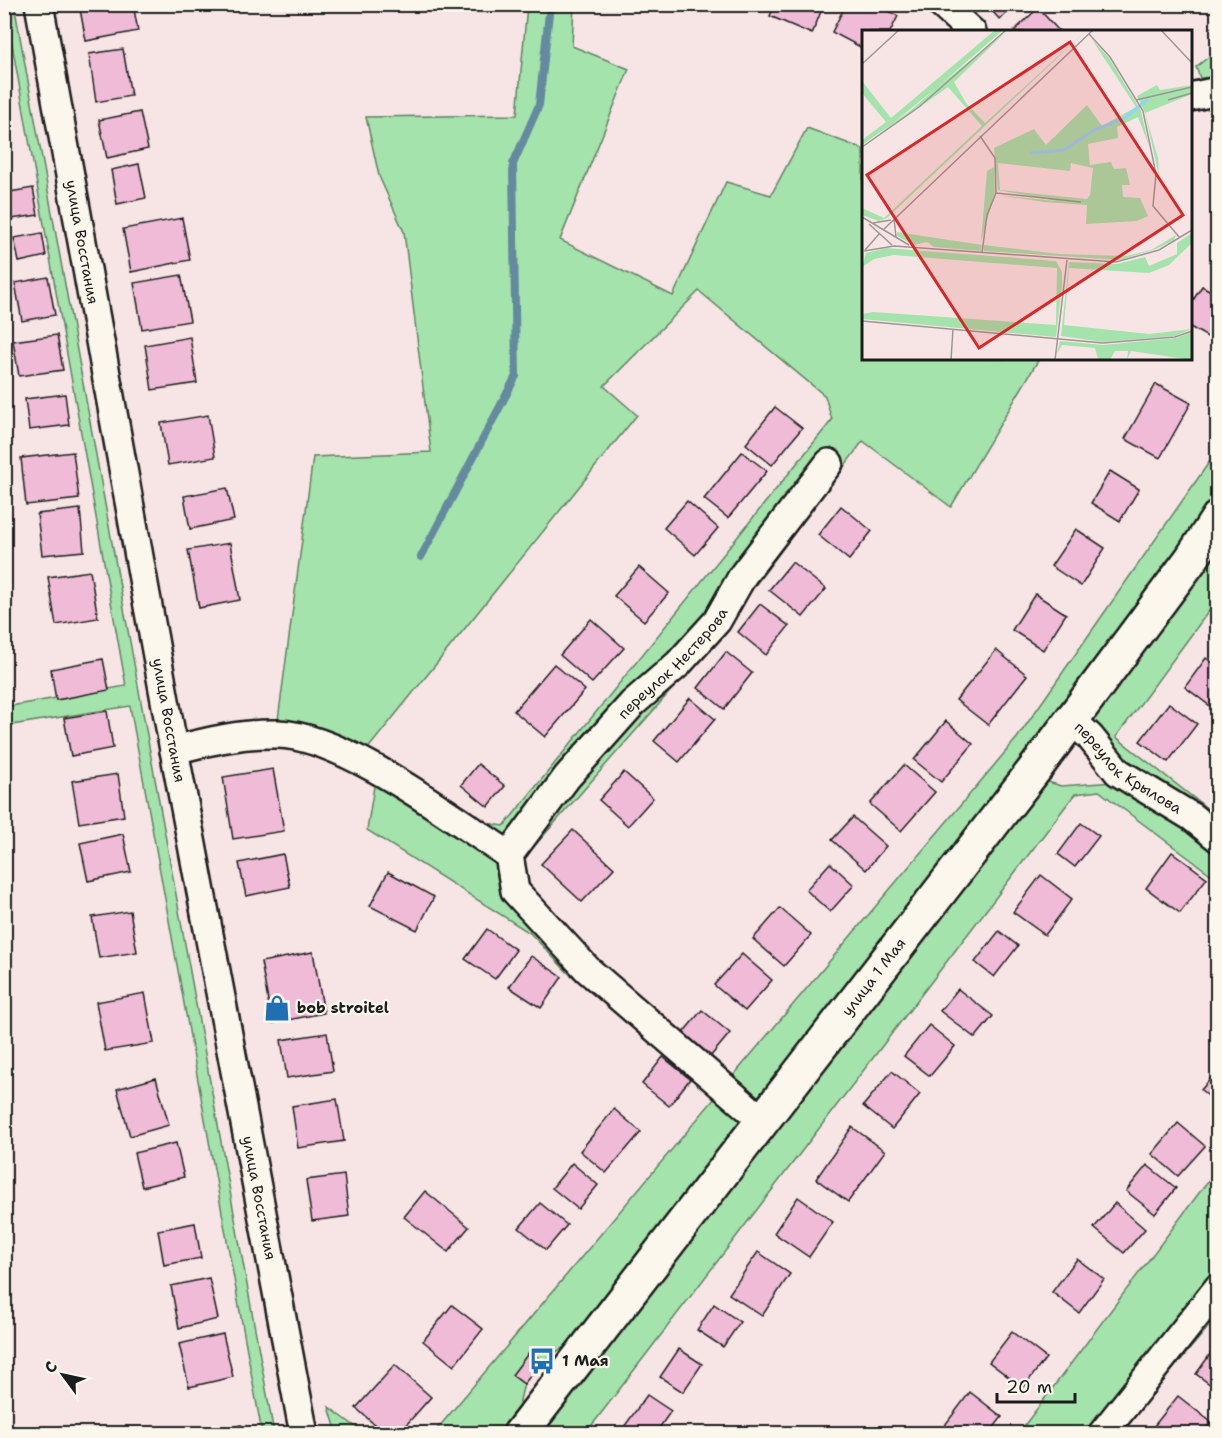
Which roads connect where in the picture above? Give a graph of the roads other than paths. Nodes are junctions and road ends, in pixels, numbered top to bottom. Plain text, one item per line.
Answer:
1 (39, 4) edge
2 (941, 4) edge
3 (970, 30) edge
4 (1218, 91) edge
5 (1192, 97) edge
6 (829, 463) dead end
7 (1218, 518) edge
8 (1071, 719) junction
9 (174, 750) junction
10 (1218, 838) edge
11 (509, 855) junction
12 (763, 1120) junction
13 (1218, 1288) edge
14 (520, 1433) edge
15 (304, 1434) edge
16 (1102, 1434) edge

1 - 9 street, улица Восстания
2 - 3 street
4 - 5 street
6 - 11 street, переулок Нестерова
7 - 8 main road, улица 1 Мая
8 - 10 street, переулок Крылова
8 - 12 main road, улица 1 Мая
9 - 11 street
9 - 15 street, улица Восстания
11 - 12 street
12 - 14 main road, улица 1 Мая
13 - 16 street

